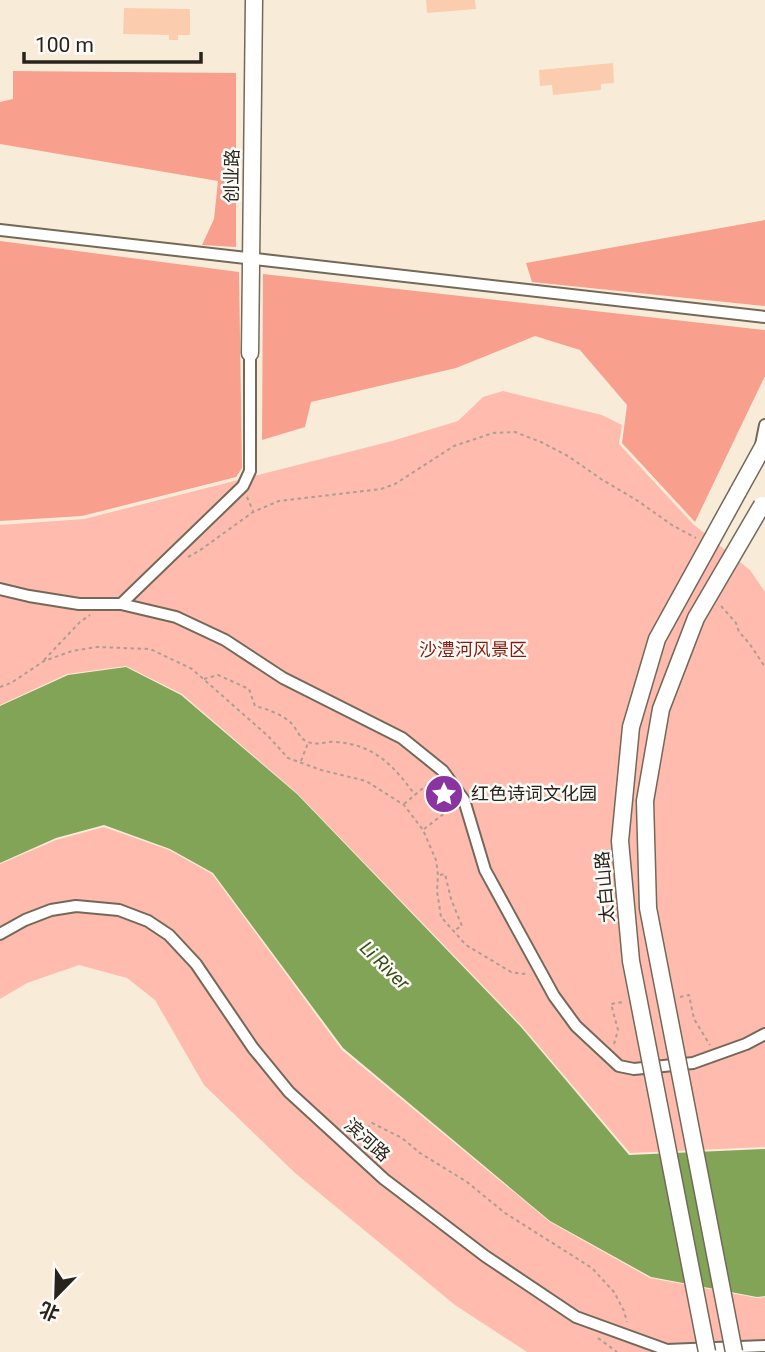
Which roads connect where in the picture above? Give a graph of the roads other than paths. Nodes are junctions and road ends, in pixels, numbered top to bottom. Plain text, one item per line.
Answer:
1 (254, 0) edge
2 (0, 230) edge
3 (251, 258) junction
4 (765, 317) edge
5 (250, 353) joint
6 (765, 425) edge
7 (762, 448) edge
8 (763, 502) edge
9 (0, 589) edge
10 (121, 604) junction
11 (0, 934) edge
12 (765, 1034) edge
13 (765, 1346) edge
14 (707, 1352) edge
15 (734, 1352) edge

1 - 3 main road, 创业路
2 - 3 street
3 - 4 street
3 - 5 main road, 创业路
5 - 10 street
6 - 7 street
7 - 14 main road, 太白山路, bridge
8 - 15 main road, bridge
9 - 10 street
10 - 12 street
11 - 13 street, 滨河路

